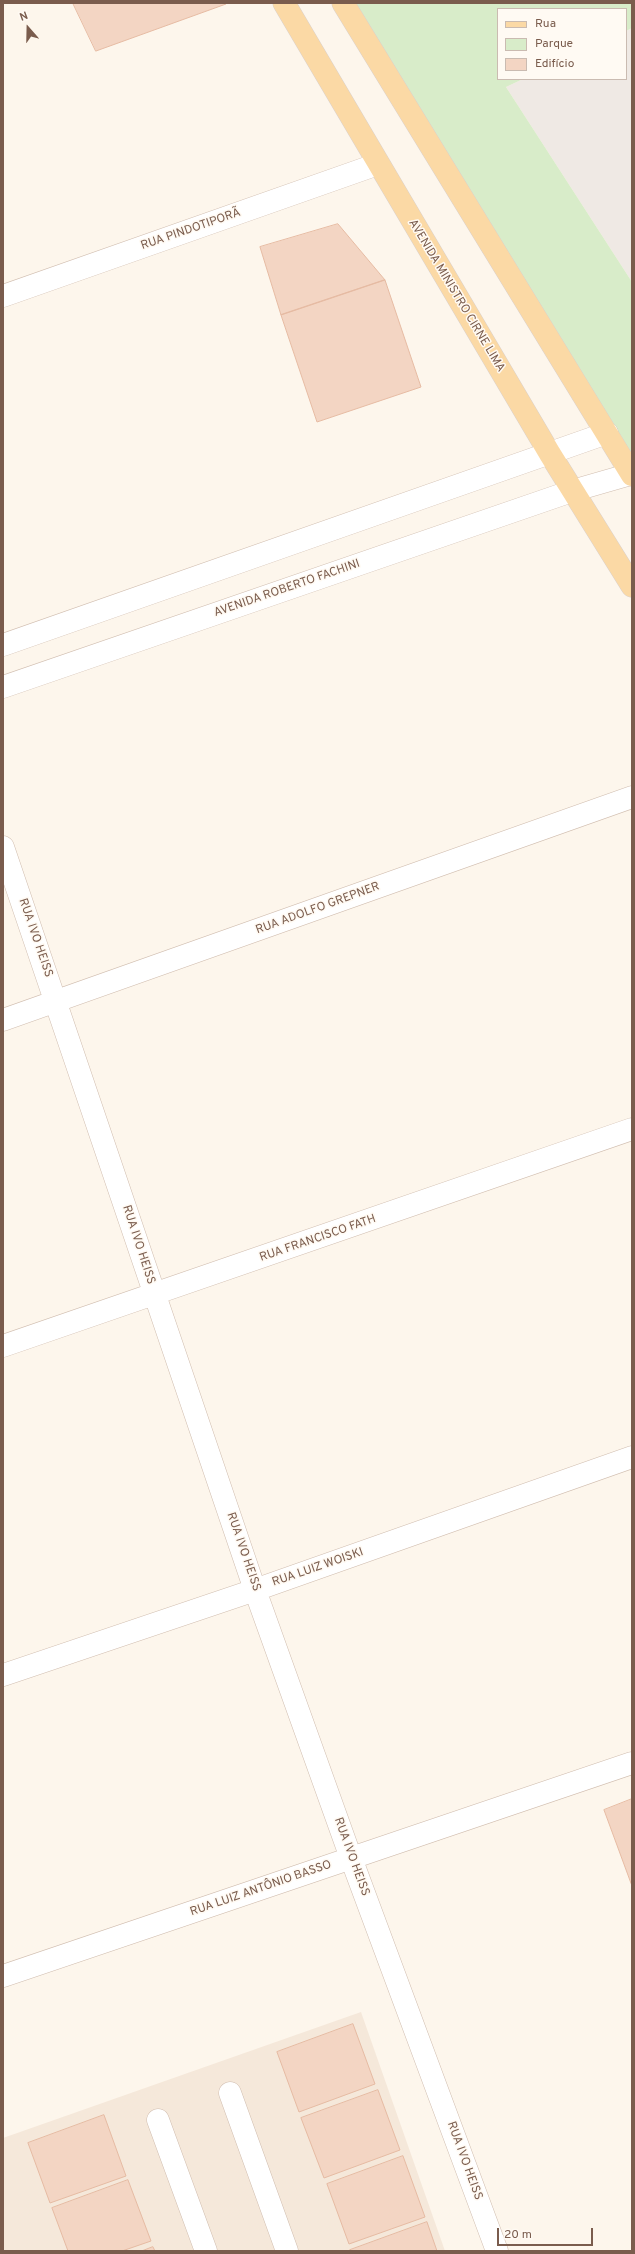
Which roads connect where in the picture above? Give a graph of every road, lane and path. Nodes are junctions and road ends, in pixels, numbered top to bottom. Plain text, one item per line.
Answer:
1 (284, 3) edge
2 (343, 3) edge
3 (378, 164) junction
4 (3, 296) edge
5 (607, 434) junction
6 (550, 454) junction
7 (632, 474) edge
8 (572, 491) junction
9 (632, 586) edge
10 (3, 645) edge
11 (3, 687) edge
12 (632, 797) edge
13 (3, 847) edge
14 (57, 1002) junction
15 (3, 1020) edge
16 (632, 1129) edge
17 (155, 1295) junction
18 (3, 1346) edge
19 (632, 1457) edge
20 (255, 1590) junction
21 (3, 1675) edge
22 (632, 1763) edge
23 (351, 1858) junction
24 (3, 1976) edge
25 (230, 2093) dead end
26 (158, 2120) dead end
27 (206, 2251) edge
28 (287, 2251) edge
29 (497, 2251) edge

1 - 3 main road, AVENIDA MINISTRO CIRNE LIMA
2 - 5 main road
3 - 4 street, RUA PINDOTIPORÃ
3 - 6 main road, AVENIDA MINISTRO CIRNE LIMA
5 - 6 street
5 - 7 main road
6 - 8 main road, AVENIDA MINISTRO CIRNE LIMA
6 - 10 street
7 - 8 street, AVENIDA ROBERTO FACHINI
8 - 9 main road, AVENIDA MINISTRO CIRNE LIMA
8 - 11 street, AVENIDA ROBERTO FACHINI
12 - 14 street, RUA ADOLFO GREPNER
13 - 14 street, RUA IVO HEISS
14 - 15 street, RUA ADOLFO GREPNER
14 - 17 street, RUA IVO HEISS
16 - 17 street, RUA FRANCISCO FATH
17 - 18 street, RUA FRANCISCO FATH
17 - 20 street, RUA IVO HEISS
19 - 20 street, RUA LUIZ WOISKI
20 - 21 street, RUA LUIZ WOISKI
20 - 23 street, RUA IVO HEISS
22 - 23 street, RUA LUIZ ANTÔNIO BASSO
23 - 24 street, RUA LUIZ ANTÔNIO BASSO
23 - 29 street, RUA IVO HEISS
25 - 28 street
26 - 27 street

